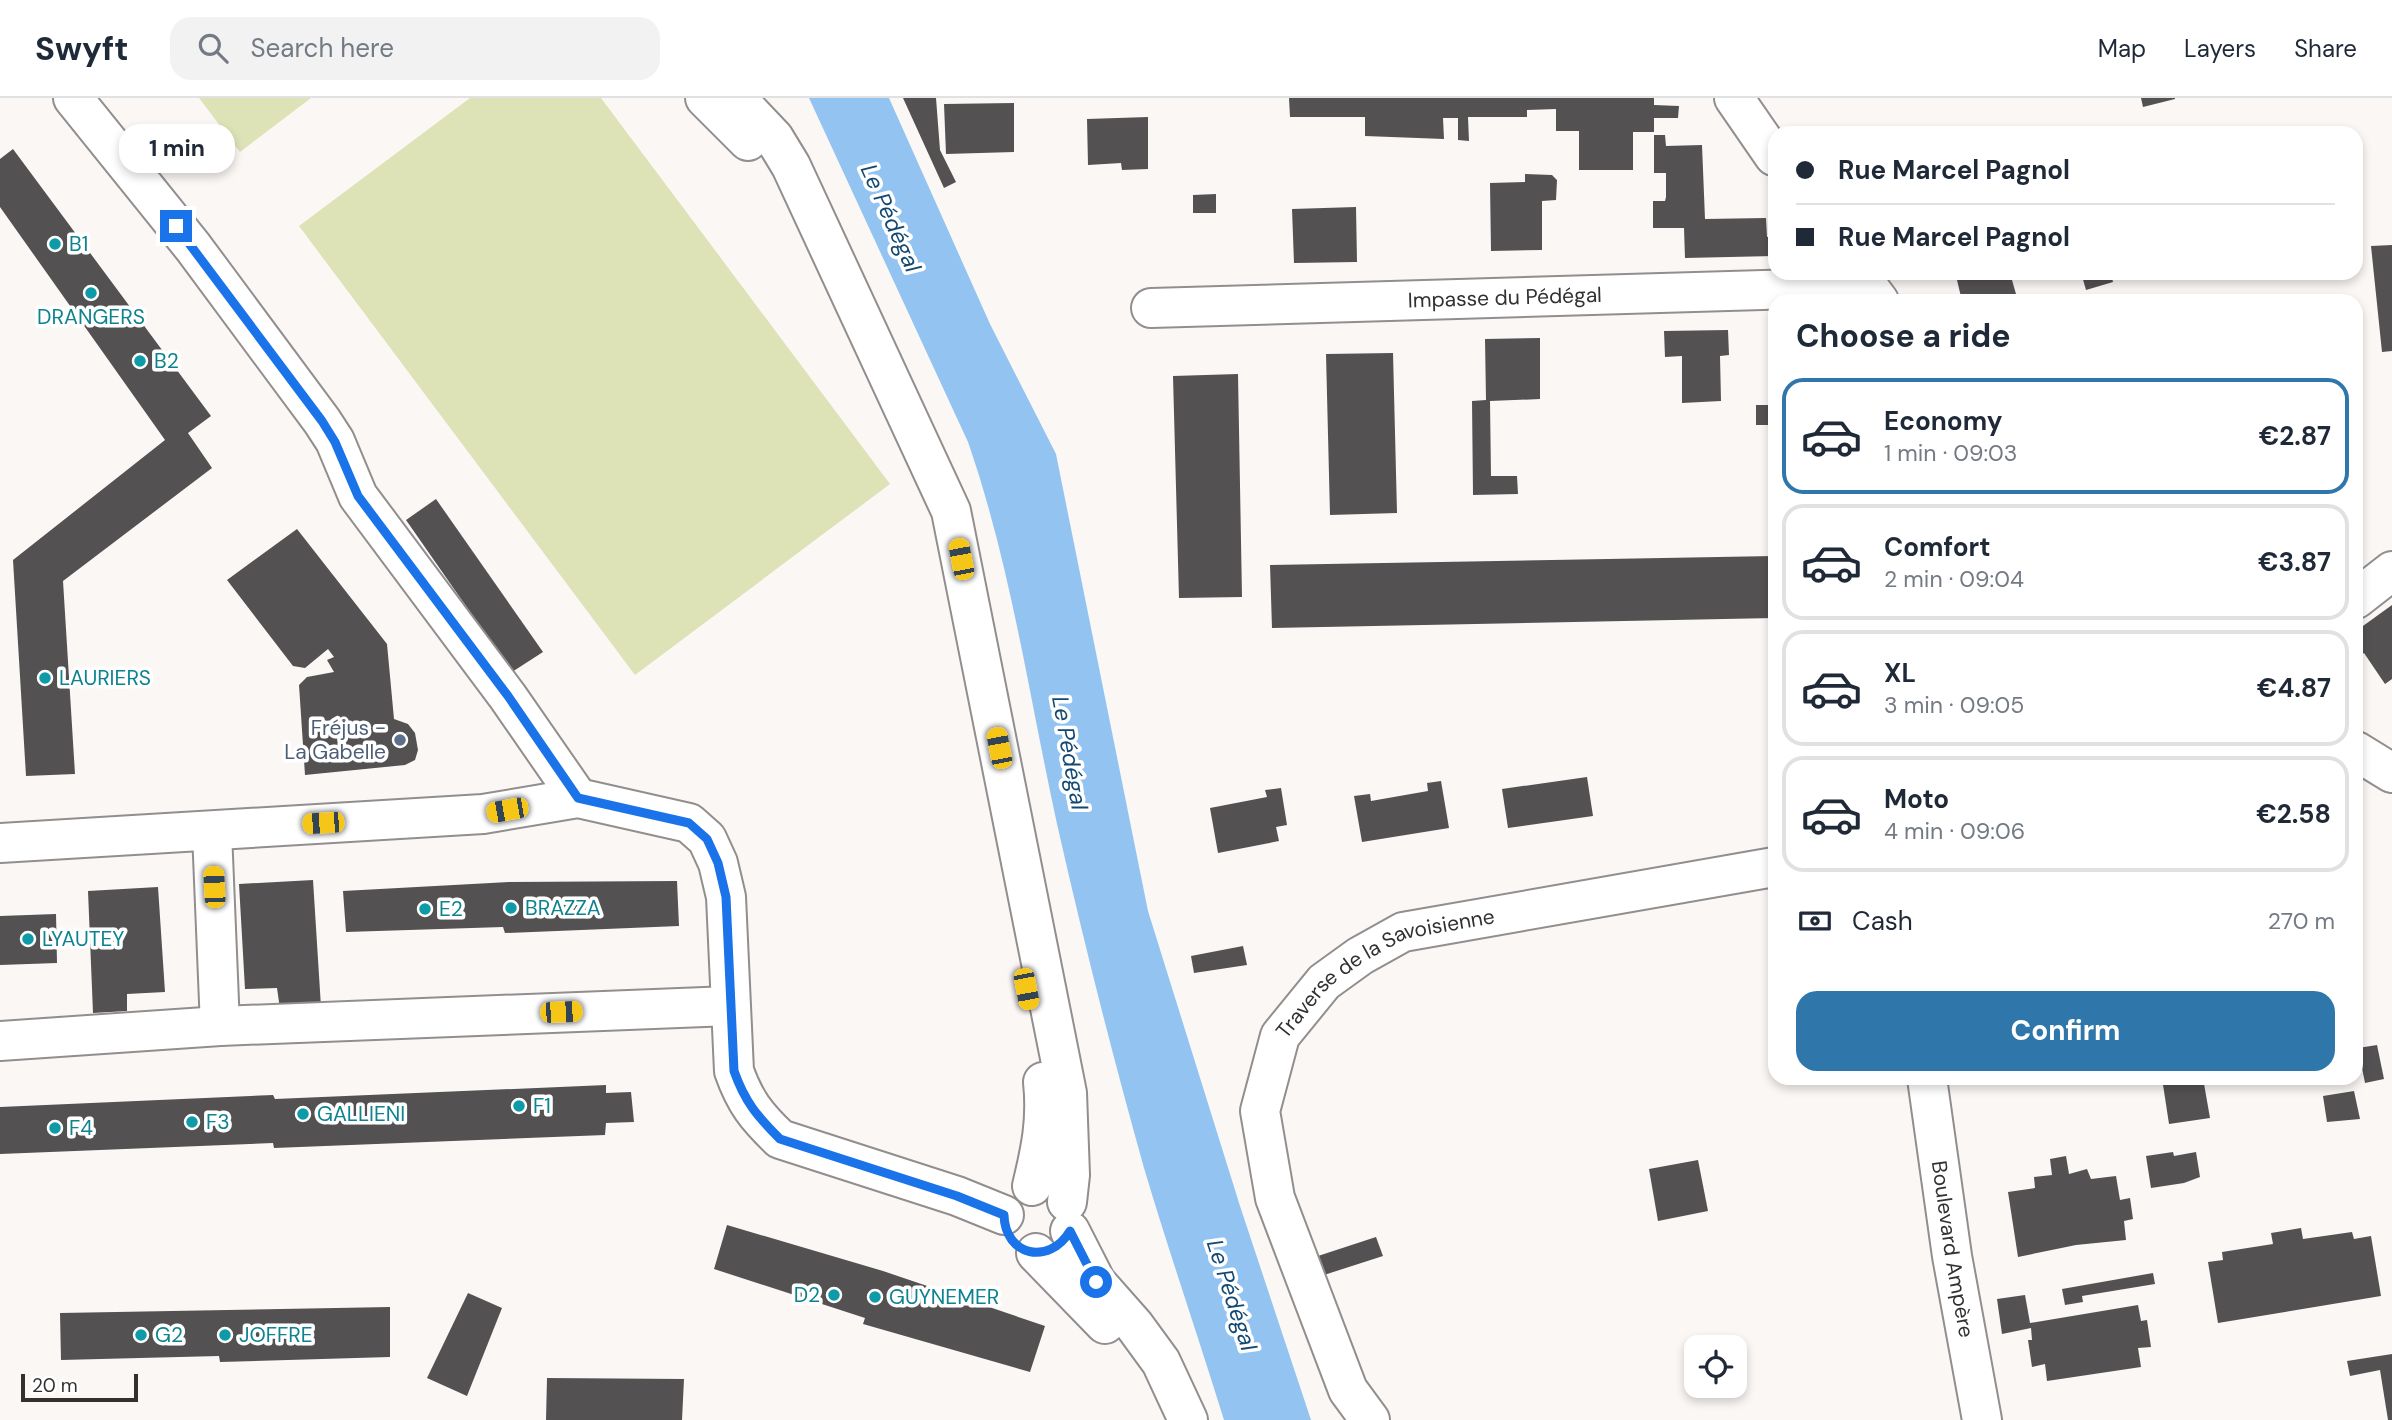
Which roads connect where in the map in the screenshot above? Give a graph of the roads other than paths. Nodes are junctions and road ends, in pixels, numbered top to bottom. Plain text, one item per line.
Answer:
1 (73, 98) edge
2 (705, 98) edge
3 (736, 98) edge
4 (1734, 98) edge
5 (1768, 147) edge
6 (1832, 280) edge
7 (1862, 280) edge
8 (1873, 294) edge
9 (1151, 309) dead end
10 (2392, 571) edge
11 (2363, 594) edge
12 (2363, 755) edge
13 (2392, 773) edge
14 (578, 798) junction
15 (212, 832) junction
16 (0, 843) edge
17 (1768, 868) edge
18 (730, 1006) junction
19 (220, 1026) junction
20 (0, 1041) edge
21 (1928, 1085) edge
22 (1032, 1186) junction
23 (1004, 1215) junction
24 (1068, 1216) junction
25 (1036, 1253) junction
26 (1166, 1420) edge
27 (1188, 1420) edge
28 (1370, 1420) edge
29 (1982, 1420) edge

1 - 14 street
2 - 22 street
3 - 24 street
4 - 5 street
6 - 9 street, Impasse du Pédégal
7 - 8 street
10 - 11 street
12 - 13 street
14 - 15 street
14 - 18 street
15 - 16 street
15 - 19 street
17 - 28 street, Traverse de la Savoisienne
18 - 19 street
18 - 23 street
19 - 20 street
21 - 29 street, Boulevard Ampère
22 - 23 street
22 - 24 street
23 - 25 street
24 - 25 street
24 - 27 street
25 - 26 street

